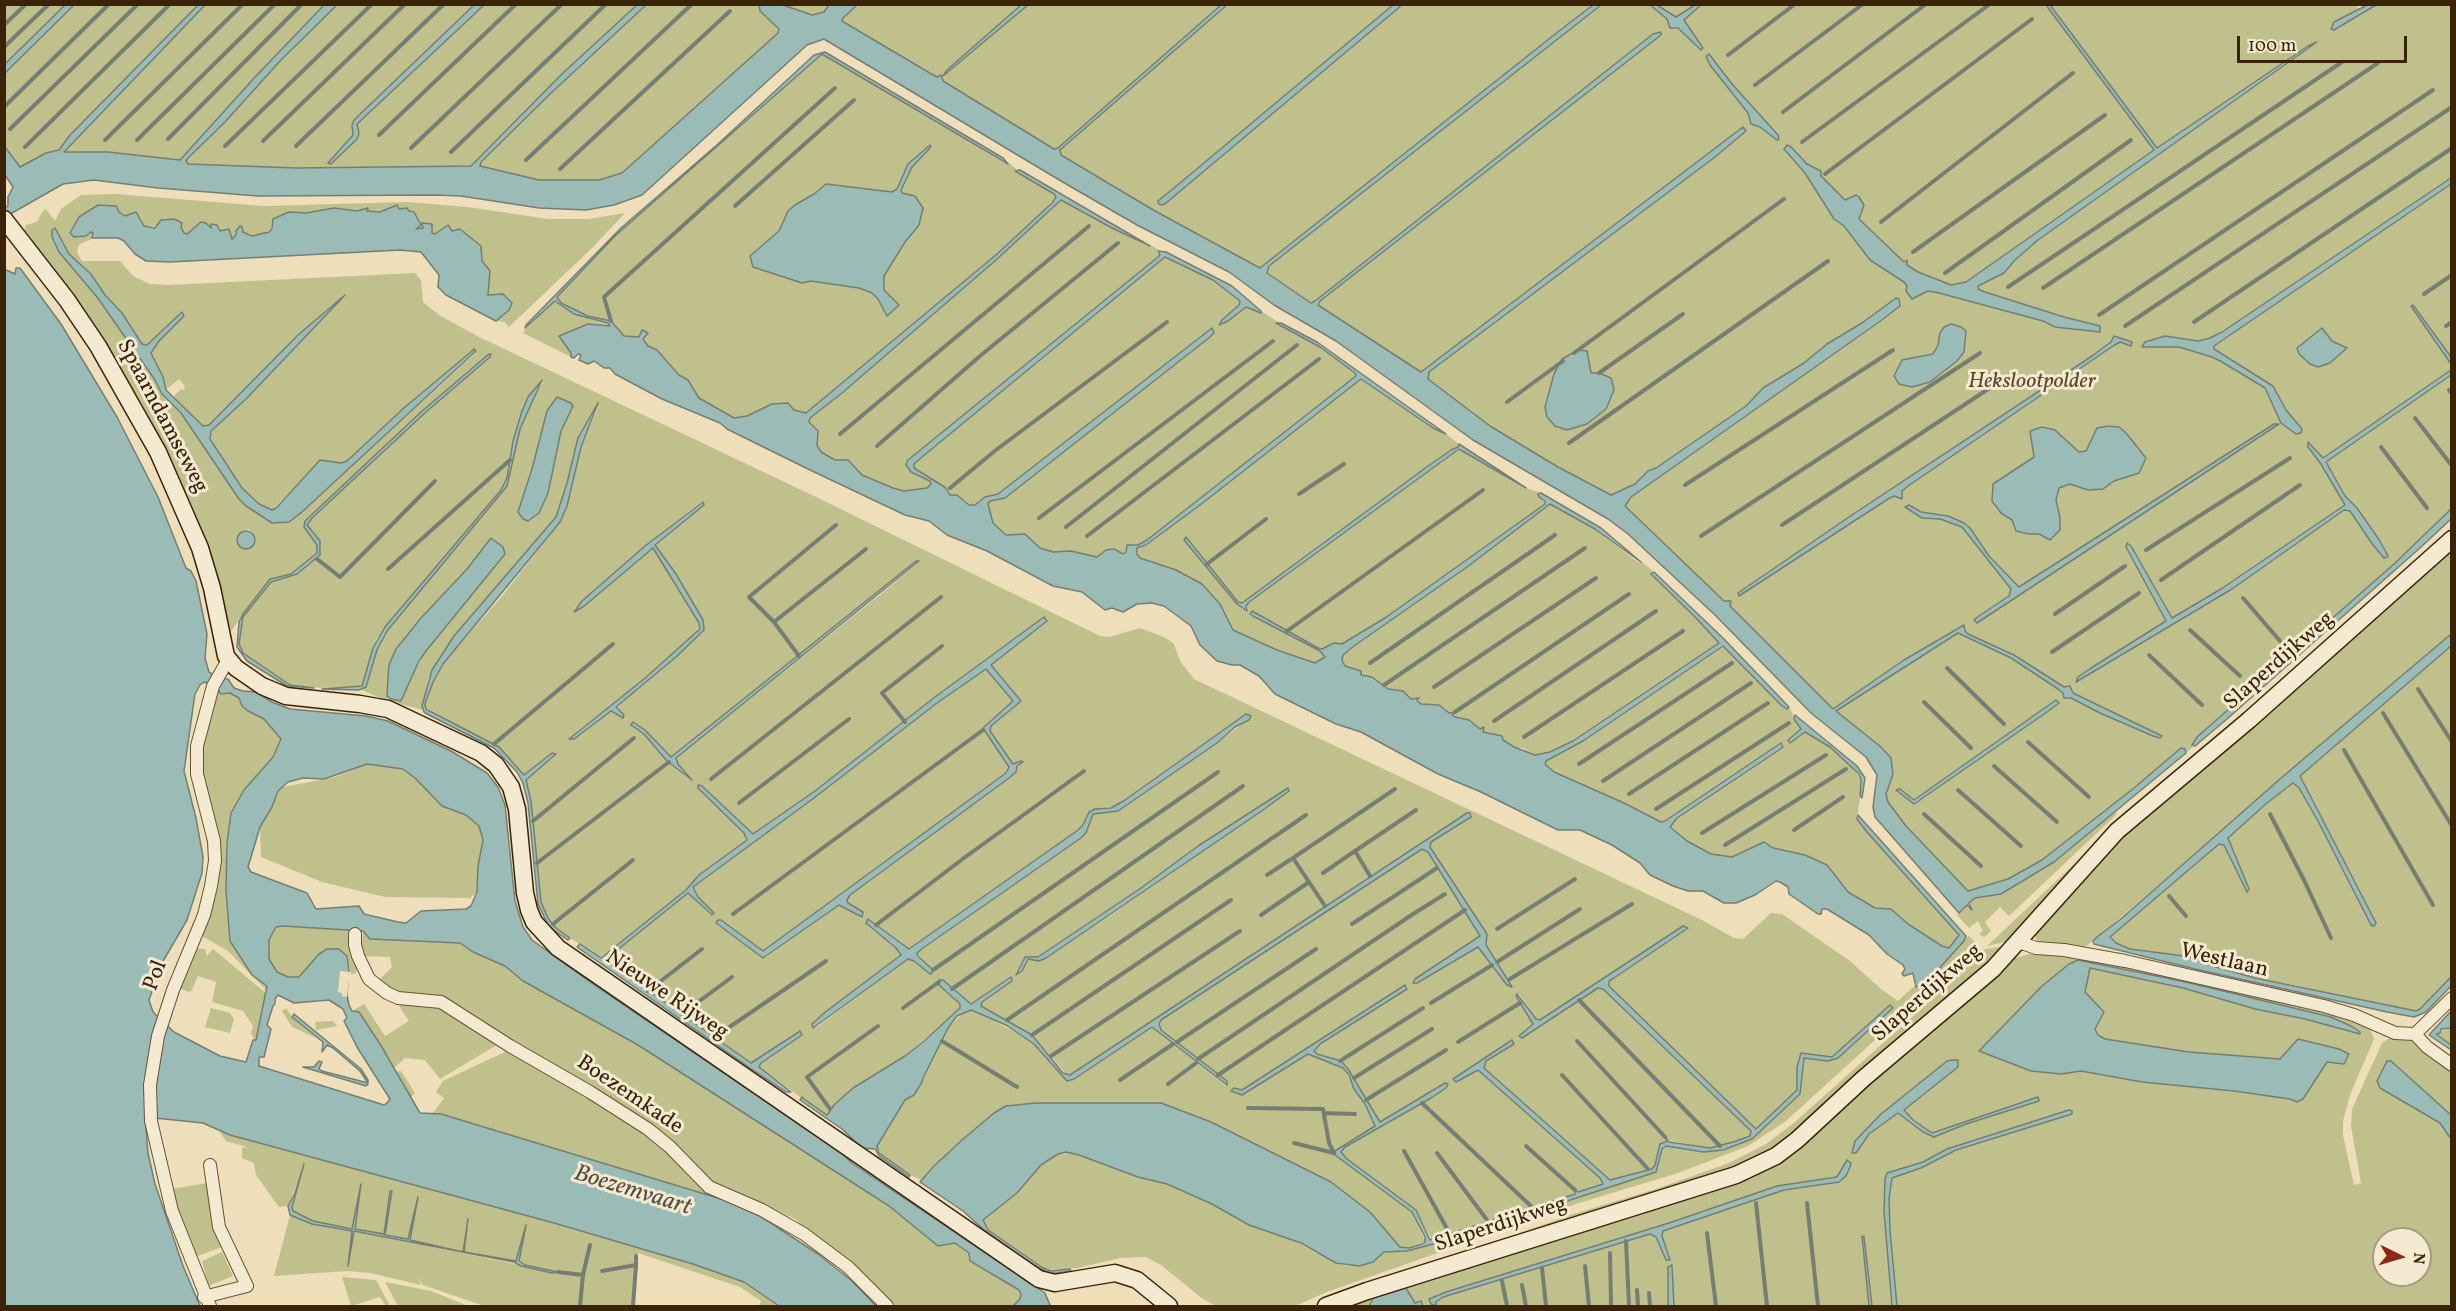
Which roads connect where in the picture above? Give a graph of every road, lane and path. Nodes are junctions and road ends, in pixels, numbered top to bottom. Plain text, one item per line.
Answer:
1 (4, 219) edge
2 (2451, 539) edge
3 (228, 660) junction
4 (355, 934) dead end
5 (2019, 942) junction
6 (2451, 998) edge
7 (2415, 1034) junction
8 (2451, 1065) edge
9 (210, 1164) dead end
10 (207, 1302) edge
11 (887, 1306) edge
12 (1169, 1306) edge
13 (1326, 1306) edge

1 - 3 street, Spaarndamseweg
2 - 5 street, Slaperdijkweg
3 - 10 street, Pol
3 - 12 street, Nieuwe Rijweg
4 - 11 street, Boezemkade
5 - 7 street, Westlaan
5 - 13 street, Slaperdijkweg
6 - 7 street
7 - 8 street
9 - 10 street

